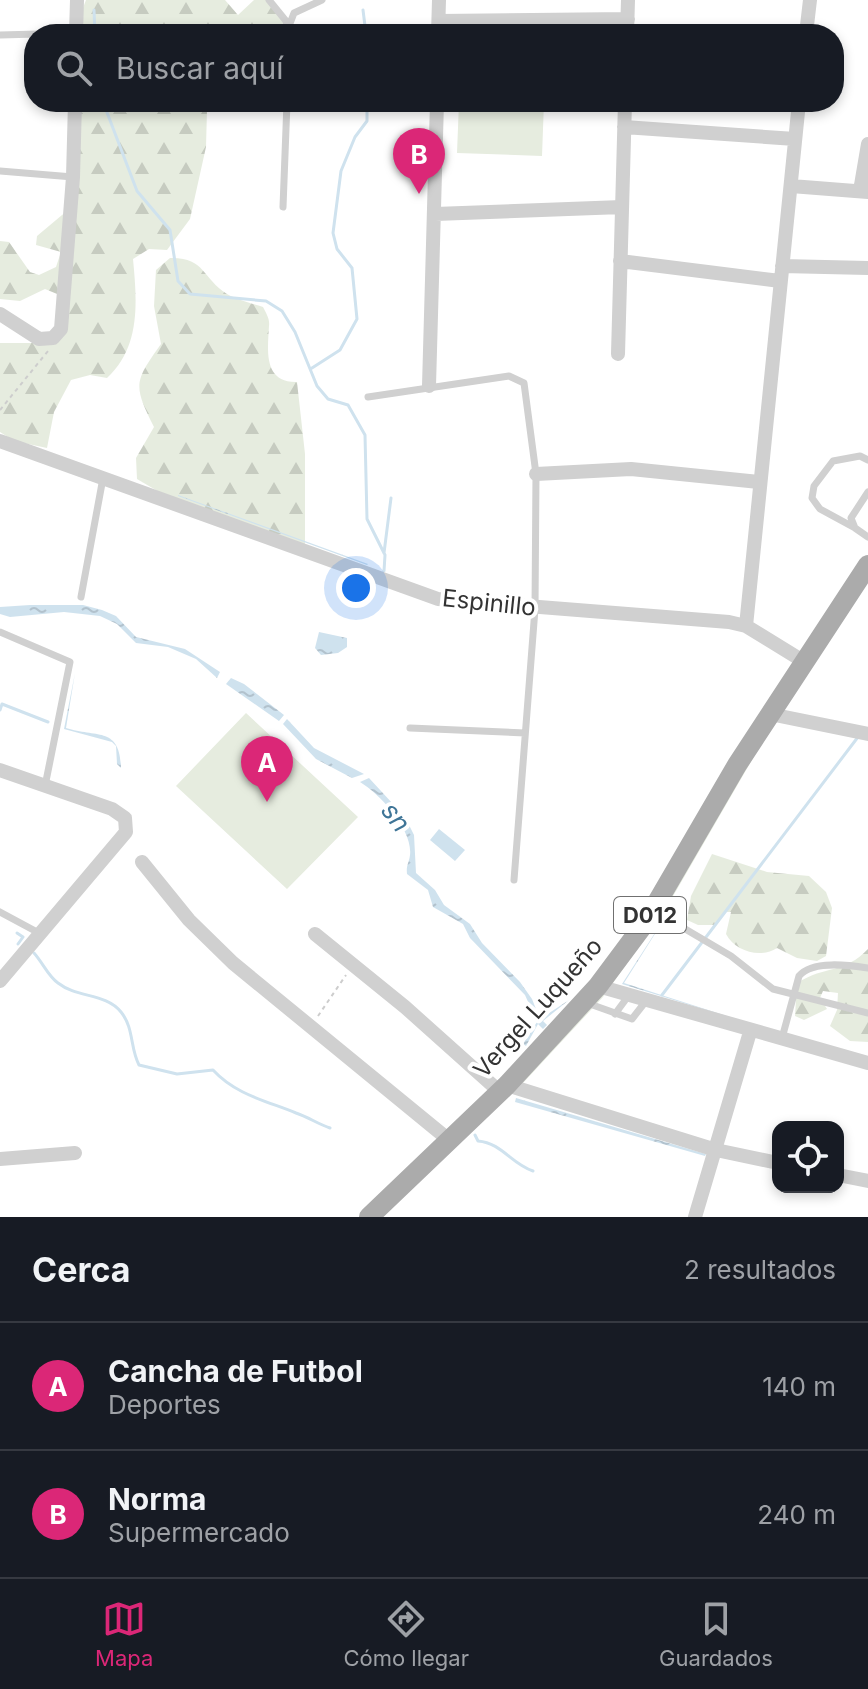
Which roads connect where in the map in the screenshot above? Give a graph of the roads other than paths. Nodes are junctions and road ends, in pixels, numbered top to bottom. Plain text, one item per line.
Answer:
1 (77, 0) edge
2 (269, 0) edge
3 (322, 0) edge
4 (439, 0) edge
5 (628, 0) edge
6 (808, 0) edge
7 (76, 24) edge
8 (285, 24) edge
9 (292, 24) edge
10 (438, 24) edge
11 (628, 24) edge
12 (807, 24) edge
13 (24, 34) edge
14 (0, 35) edge
15 (75, 112) edge
16 (287, 112) edge
17 (437, 112) edge
18 (625, 112) edge
19 (798, 112) edge
20 (624, 127) junction
21 (795, 139) junction
22 (868, 144) edge
23 (0, 171) edge
24 (73, 177) junction
25 (791, 186) junction
26 (864, 192) edge
27 (283, 207) dead end
28 (622, 207) junction
29 (435, 214) junction
30 (620, 261) junction
31 (868, 268) edge
32 (781, 274) junction
33 (0, 314) edge
34 (618, 354) dead end
35 (429, 386) junction
36 (368, 397) dead end
37 (0, 441) edge
38 (868, 460) edge
39 (536, 474) junction
40 (103, 478) junction
41 (759, 482) junction
42 (868, 492) edge
43 (855, 528) junction
44 (868, 537) edge
45 (868, 565) edge
46 (81, 597) dead end
47 (535, 609) junction
48 (746, 626) junction
49 (0, 632) edge
50 (803, 661) junction
51 (770, 714) junction
52 (410, 728) dead end
53 (525, 733) junction
54 (868, 734) edge
55 (0, 770) edge
56 (45, 788) junction
57 (142, 862) dead end
58 (514, 880) dead end
59 (653, 910) junction
60 (0, 912) edge
61 (315, 934) dead end
62 (32, 942) junction
63 (868, 968) edge
64 (0, 981) edge
65 (592, 994) junction
66 (793, 994) junction
67 (629, 995) junction
68 (647, 1001) junction
69 (868, 1013) edge
70 (615, 1014) junction
71 (750, 1032) junction
72 (782, 1041) junction
73 (868, 1063) edge
74 (504, 1088) junction
75 (449, 1140) junction
76 (716, 1150) junction
77 (75, 1153) dead end
78 (0, 1159) edge
79 (772, 1162) edge
80 (844, 1176) edge
81 (868, 1181) edge
82 (369, 1217) edge
83 (695, 1217) edge

1 - 7 street
2 - 8 lane
3 - 9 lane
4 - 10 street
5 - 11 street
6 - 12 street
13 - 14 lane
15 - 24 street
16 - 27 lane
17 - 29 street
18 - 20 street
19 - 21 street
20 - 21 street
20 - 28 street
21 - 25 street
22 - 26 street
23 - 24 lane
24 - 33 street
25 - 26 street
25 - 32 street
28 - 29 street
28 - 30 street
29 - 35 street
30 - 32 street
30 - 34 street
31 - 32 street
32 - 41 street
35 - 36 lane
35 - 39 lane
37 - 40 street, Espinillo
38 - 43 lane
39 - 41 street
39 - 47 lane
40 - 46 lane
40 - 47 street, Espinillo
41 - 48 street
42 - 43 lane
43 - 44 lane
45 - 50 main road, Vergel Luqueño / D012
47 - 48 street, Espinillo
47 - 53 lane
48 - 50 street, Espinillo
49 - 56 lane
50 - 51 main road, Vergel Luqueño / D012
51 - 54 street
51 - 59 main road, Vergel Luqueño / D012
52 - 53 lane
53 - 58 lane
55 - 56 street
56 - 62 street
57 - 75 street
59 - 65 main road, Vergel Luqueño / D012
59 - 66 lane
60 - 62 lane
61 - 74 street
62 - 64 street
63 - 66 lane
65 - 67 street
65 - 70 lane
65 - 74 main road, Vergel Luqueño / D012
66 - 69 lane
66 - 72 lane
67 - 68 street
67 - 70 lane
68 - 70 lane
68 - 71 street
71 - 72 street
71 - 76 street
72 - 73 street
74 - 75 main road, Vergel Luqueño / D012
74 - 76 street
75 - 82 main road, Vergel Luqueño / D012
76 - 79 street
76 - 83 street
77 - 78 street
80 - 81 street

